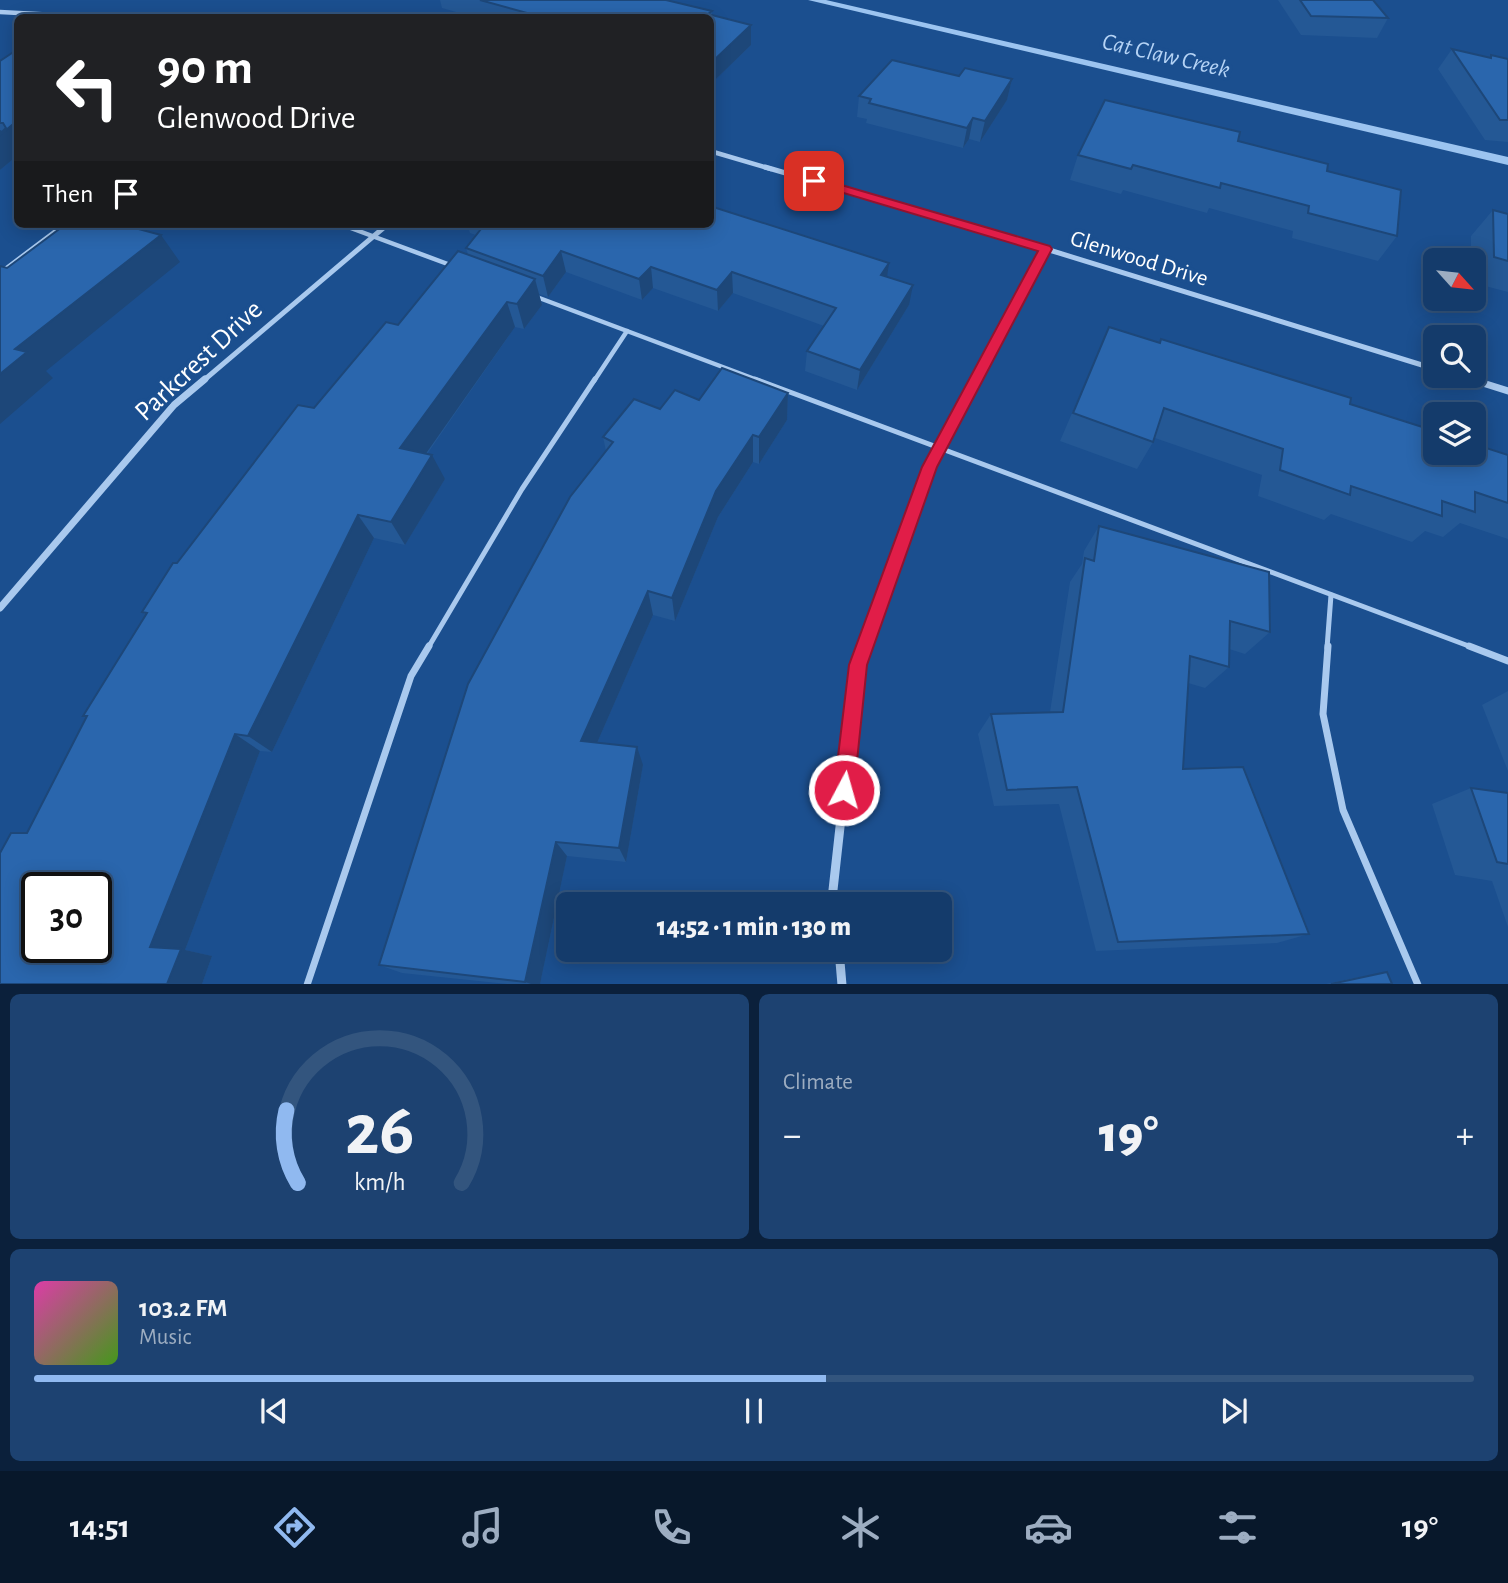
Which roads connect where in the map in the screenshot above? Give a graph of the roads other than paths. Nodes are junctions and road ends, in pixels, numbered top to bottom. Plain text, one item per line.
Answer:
1 (0, 12) edge
2 (37, 14) edge
3 (714, 151) edge
4 (60, 228) edge
5 (351, 228) edge
6 (383, 228) edge
7 (374, 236) junction
8 (1046, 249) junction
9 (462, 269) edge
10 (0, 273) edge
11 (526, 293) edge
12 (627, 331) junction
13 (1423, 365) edge
14 (1486, 384) edge
15 (1508, 391) edge
16 (939, 449) junction
17 (1331, 595) junction
18 (0, 608) edge
19 (1508, 661) edge
20 (833, 892) edge
21 (840, 962) edge
22 (307, 984) edge
23 (842, 984) edge
24 (1418, 984) edge

1 - 2 street
3 - 8 street, Glenwood Drive
4 - 10 lane
5 - 7 lane
6 - 7 street, Parkcrest Drive
7 - 9 lane
7 - 18 street, Parkcrest Drive
8 - 13 street, Glenwood Drive
8 - 16 street
11 - 12 lane
12 - 16 lane
12 - 22 lane
14 - 15 street
16 - 17 lane
16 - 20 street
17 - 19 lane
17 - 24 lane
21 - 23 street

